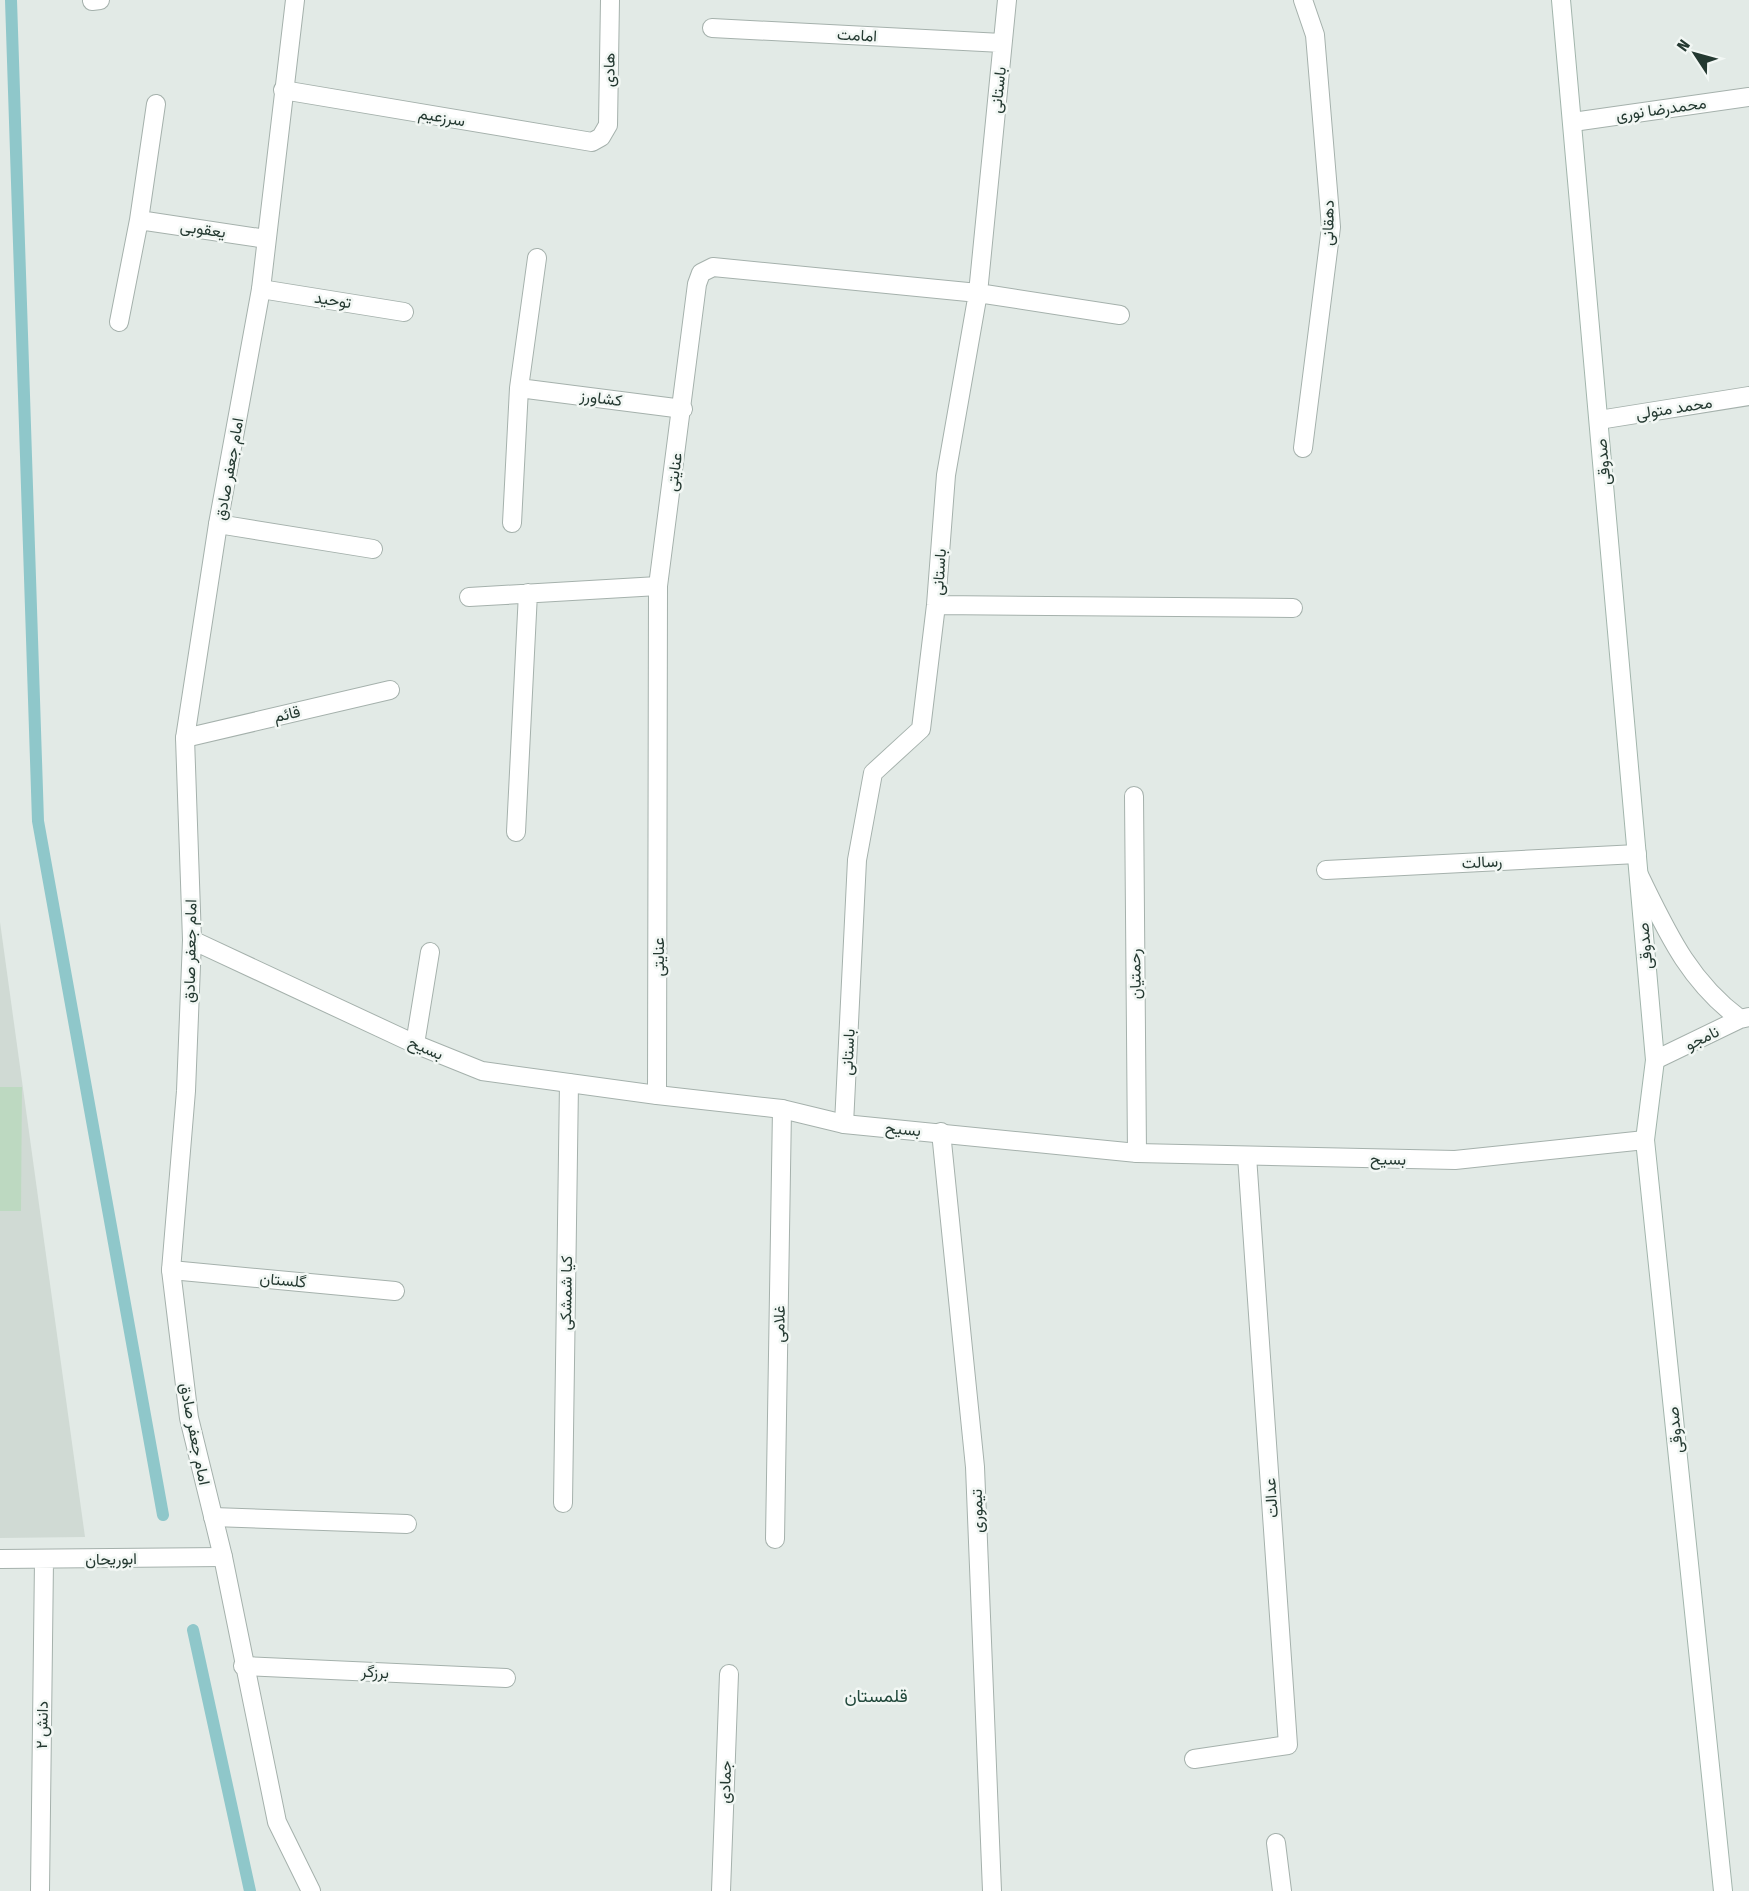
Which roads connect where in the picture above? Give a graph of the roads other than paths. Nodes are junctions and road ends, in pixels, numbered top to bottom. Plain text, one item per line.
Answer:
1 (295, 0) edge
2 (610, 0) edge
3 (1007, 0) edge
4 (1303, 0) edge
5 (1561, 0) edge
6 (711, 28) dead end
7 (1002, 43) junction
8 (283, 90) junction
9 (1749, 97) edge
10 (156, 104) dead end
11 (1573, 122) junction
12 (601, 137) joint
13 (139, 220) junction
14 (266, 239) junction
15 (537, 258) dead end
16 (261, 289) junction
17 (978, 293) junction
18 (404, 312) dead end
19 (1120, 315) dead end
20 (119, 322) dead end
21 (519, 388) junction
22 (1749, 396) edge
23 (683, 409) junction
24 (1599, 420) junction
25 (1303, 448) dead end
26 (512, 523) dead end
27 (218, 524) junction
28 (373, 549) dead end
29 (658, 586) junction
30 (528, 593) junction
31 (469, 597) dead end
32 (936, 605) junction
33 (1293, 608) dead end
34 (390, 690) dead end
35 (184, 738) junction
36 (1134, 796) dead end
37 (516, 832) dead end
38 (1637, 854) junction
39 (1326, 870) dead end
40 (1639, 875) junction
41 (192, 940) junction
42 (430, 952) dead end
43 (1745, 1018) edge
44 (415, 1044) junction
45 (1655, 1060) junction
46 (569, 1083) junction
47 (657, 1095) junction
48 (782, 1109) junction
49 (844, 1124) junction
50 (940, 1132) junction
51 (1644, 1140) junction
52 (1137, 1153) junction
53 (1247, 1156) junction
54 (171, 1270) junction
55 (396, 1291) dead end
56 (563, 1503) dead end
57 (213, 1517) junction
58 (407, 1524) dead end
59 (775, 1539) dead end
60 (223, 1557) junction
61 (0, 1559) edge
62 (44, 1560) junction
63 (243, 1666) junction
64 (729, 1674) dead end
65 (506, 1678) dead end
66 (1194, 1759) dead end
67 (1276, 1843) dead end
68 (40, 1891) edge
69 (311, 1891) edge
70 (721, 1891) edge
71 (992, 1891) edge
72 (1282, 1891) edge
73 (1723, 1891) edge

1 - 8 street, امام جعفر صادق
2 - 12 street, هادی
3 - 7 street, باستانی
4 - 25 street, دهقانی
5 - 11 street, صدوقی
6 - 7 street, امامت
7 - 17 street, باستانی
8 - 12 street, سرزعیم
8 - 14 street, امام جعفر صادق
9 - 11 street, محمدرضا نوری
10 - 13 street
11 - 24 street, صدوقی
13 - 14 street, یعقوبی
13 - 20 street
14 - 16 street, امام جعفر صادق
15 - 21 street
16 - 18 street, توحید
16 - 27 street, امام جعفر صادق
17 - 19 street, عنایتی
17 - 23 street, عنایتی
17 - 32 street, باستانی
21 - 23 street, کشاورز
21 - 26 street
22 - 24 street, محمد متولی
23 - 29 street, عنایتی
24 - 38 street, صدوقی
27 - 28 street
27 - 35 street, امام جعفر صادق
29 - 30 street
29 - 47 street, عنایتی
30 - 31 street
30 - 37 street
32 - 33 street
32 - 49 street, باستانی
34 - 35 street, قائم
35 - 41 street, امام جعفر صادق
36 - 52 street, رحمتیان
38 - 39 street, رسالت
38 - 40 street, صدوقی
40 - 43 street
40 - 45 street, صدوقی
41 - 44 street, بسیح
41 - 54 street, امام جعفر صادق
42 - 44 street
43 - 45 street, نامجو
44 - 46 street, بسیح
45 - 51 street, صدوقی
46 - 47 street, بسیح
46 - 56 street, کیا شمشکی
47 - 48 street, بسیح
48 - 49 street, بسیح
48 - 59 street, غلامی
49 - 50 street, بسیح
50 - 52 street, بسیح
50 - 71 street, تیموری
51 - 53 street, بسیح
51 - 73 street, صدوقی
52 - 53 street, بسیح
53 - 66 street, عدالت
54 - 55 street, گلستان
54 - 57 street, امام جعفر صادق
57 - 58 street
57 - 60 street, امام جعفر صادق
60 - 62 street, ابوریحان
60 - 63 street, امام جعفر صادق
61 - 62 street, ابوریحان
62 - 68 street, دانش ۲
63 - 65 street, برزگر
63 - 69 street, امام جعفر صادق
64 - 70 street, جمادی
67 - 72 street

